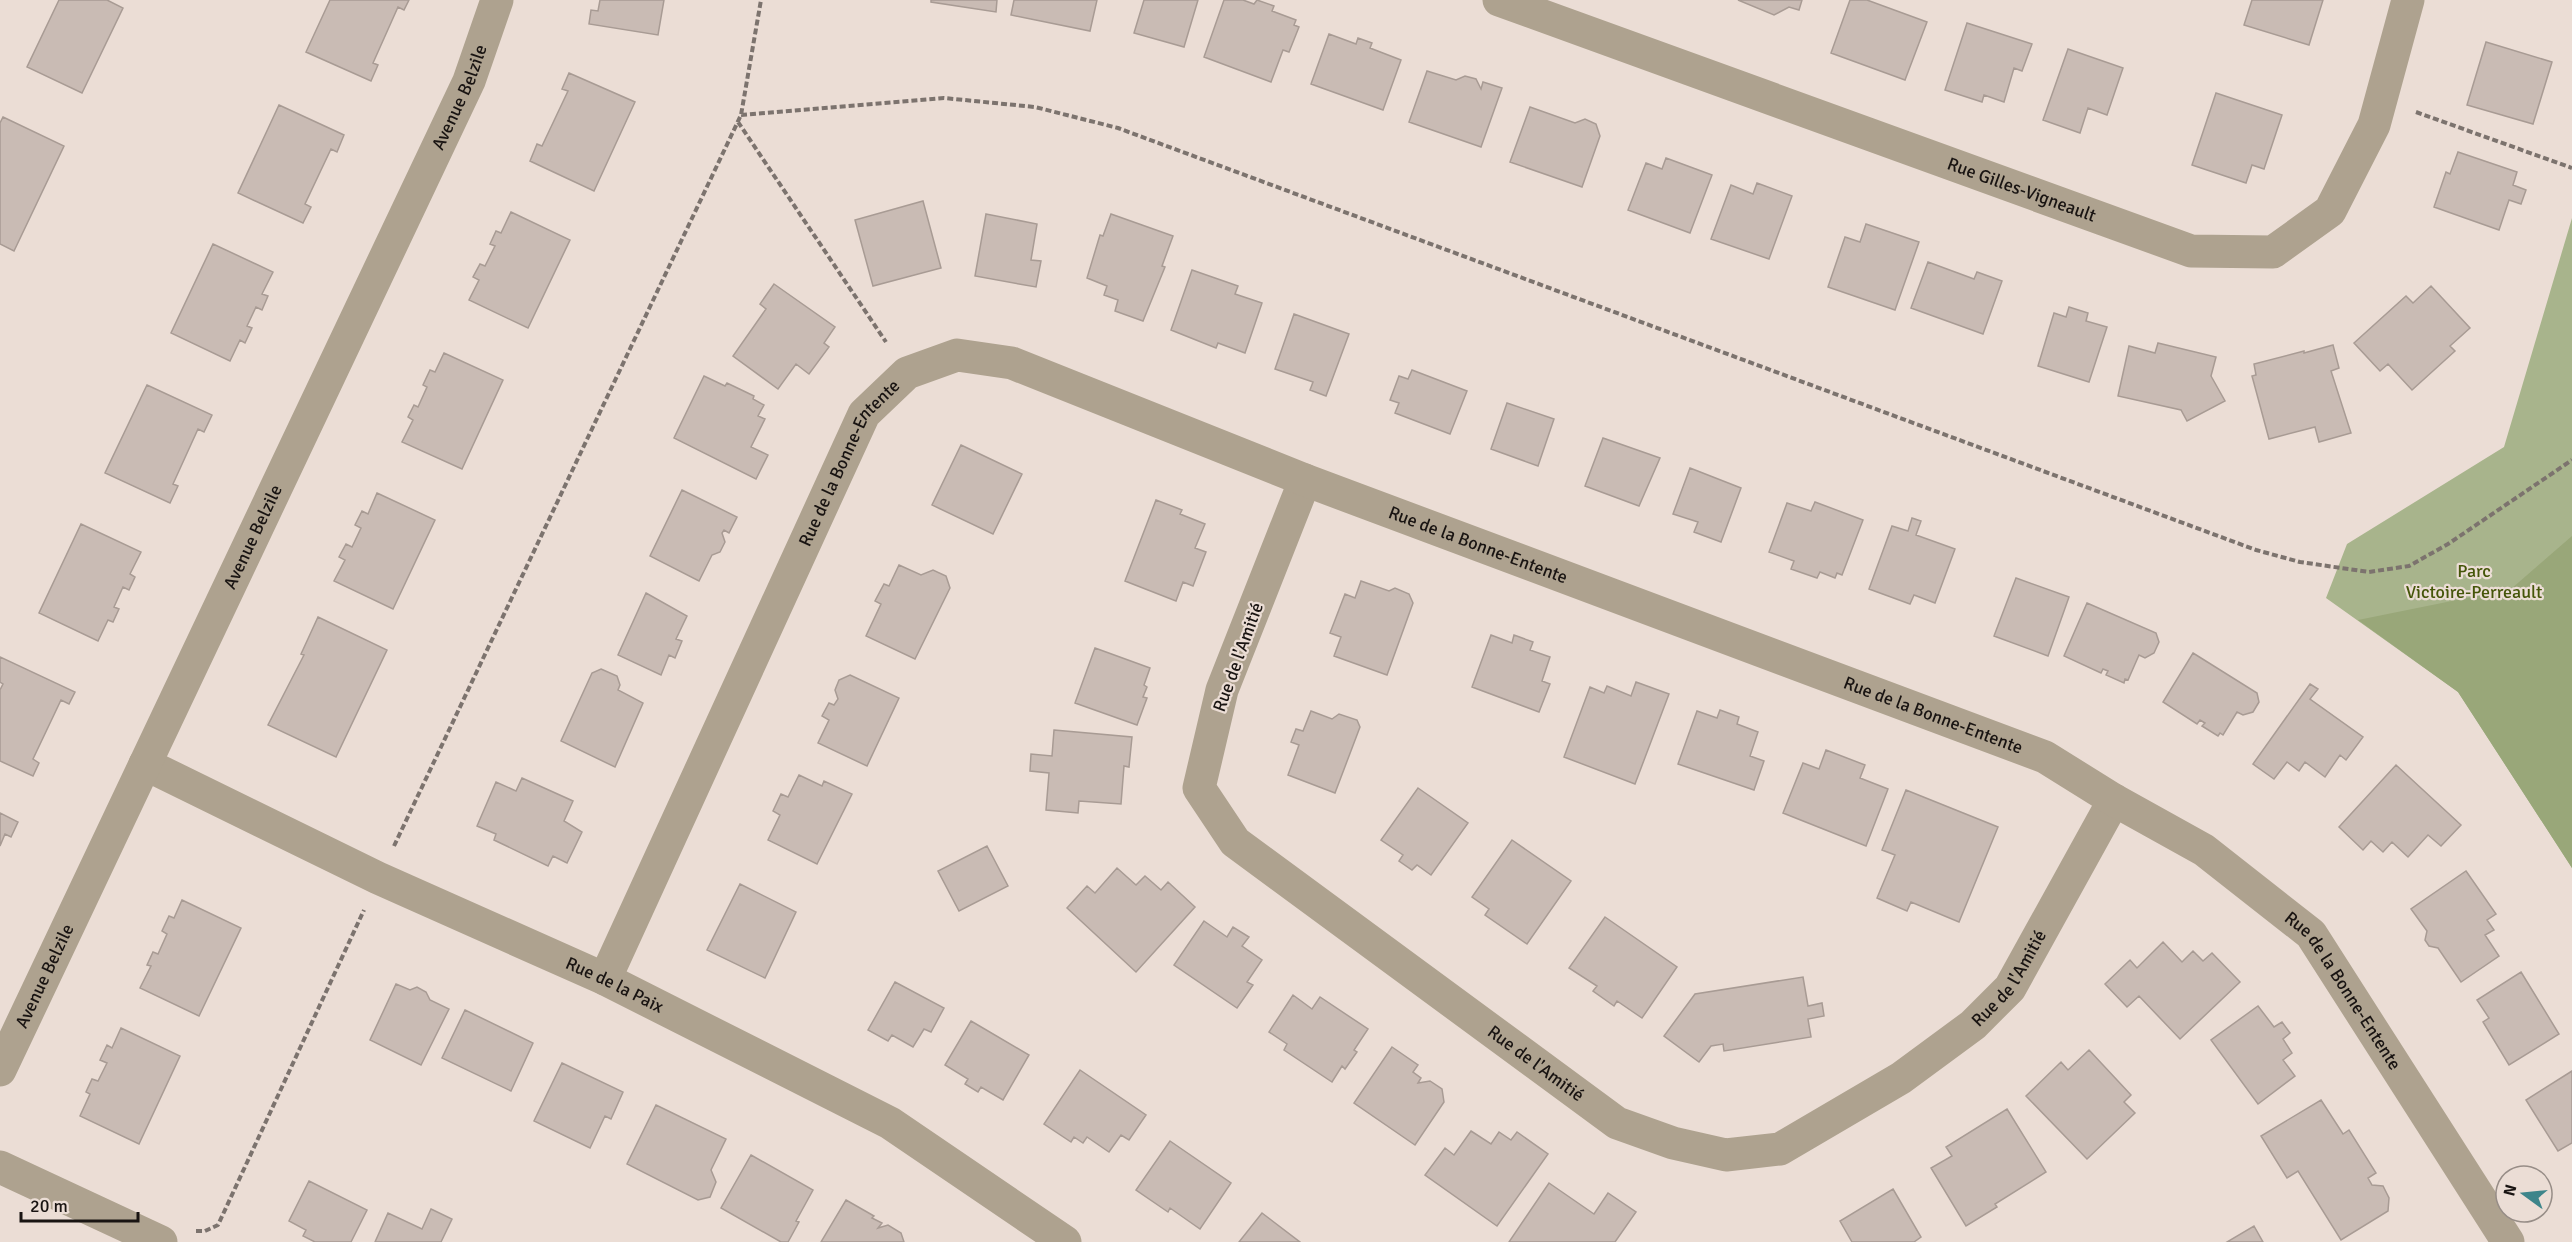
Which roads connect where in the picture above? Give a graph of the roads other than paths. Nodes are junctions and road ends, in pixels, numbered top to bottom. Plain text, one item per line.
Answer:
1 (497, 0) edge
2 (1499, 0) edge
3 (2408, 0) edge
4 (1305, 480) junction
5 (145, 764) junction
6 (2114, 800) junction
7 (605, 979) junction
8 (0, 1070) edge
9 (0, 1167) edge
10 (175, 1237) edge
11 (2496, 1238) edge
12 (1065, 1242) edge

1 - 5 street, Avenue Belzile
2 - 3 street, Rue Gilles-Vigneault
4 - 6 street, Rue de la Bonne-Entente
4 - 6 street, Rue de l'Amitié
4 - 7 street, Rue de la Bonne-Entente
5 - 7 street, Rue de la Paix
5 - 8 street, Avenue Belzile
6 - 11 street, Rue de la Bonne-Entente
7 - 12 street, Rue de la Paix
9 - 10 street

